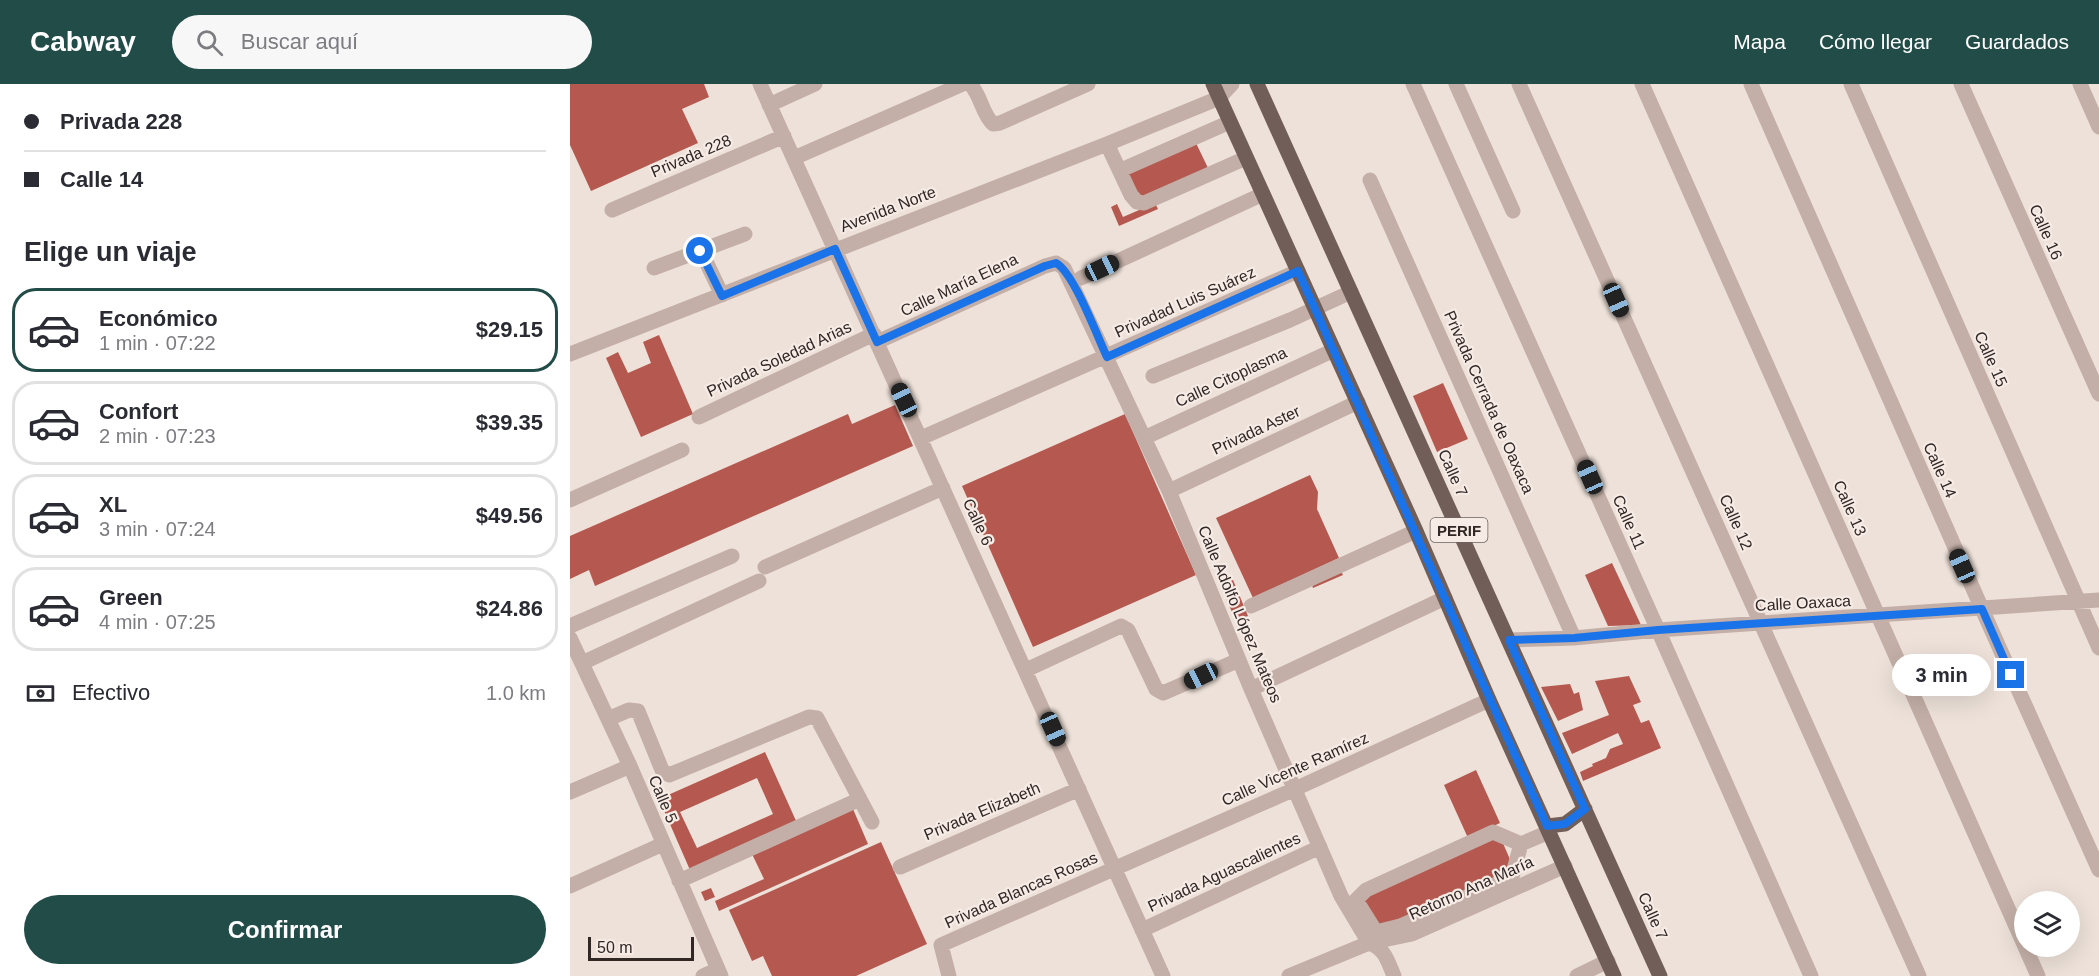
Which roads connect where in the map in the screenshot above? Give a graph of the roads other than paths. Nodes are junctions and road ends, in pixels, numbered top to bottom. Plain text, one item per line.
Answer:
1 (760, 84) edge
2 (815, 84) edge
3 (963, 84) edge
4 (970, 84) edge
5 (1088, 84) edge
6 (1232, 84) edge
7 (1257, 84) edge
8 (1413, 84) edge
9 (1456, 84) edge
10 (1519, 84) edge
11 (1642, 84) edge
12 (1751, 84) edge
13 (1851, 84) edge
14 (1961, 84) edge
15 (2080, 84) edge
16 (1216, 91) edge
17 (769, 105) junction
18 (1230, 122) junction
19 (2099, 127) edge
20 (784, 135) junction
21 (1107, 144) junction
22 (794, 158) junction
23 (1246, 158) junction
24 (1121, 170) junction
25 (1370, 180) dead end
26 (1263, 194) junction
27 (612, 210) dead end
28 (1513, 212) dead end
29 (745, 234) dead end
30 (835, 249) junction
31 (700, 251) junction
32 (1056, 263) joint
33 (654, 268) dead end
34 (1298, 271) junction
35 (1081, 278) dead end
36 (1351, 292) junction
37 (722, 296) junction
38 (1315, 308) junction
39 (876, 338) junction
40 (1334, 350) junction
41 (570, 354) edge
42 (1107, 357) junction
43 (1154, 376) dead end
44 (2099, 394) edge
45 (1358, 402) junction
46 (699, 417) dead end
47 (921, 438) junction
48 (1144, 438) junction
49 (682, 450) dead end
50 (942, 488) junction
51 (1169, 491) junction
52 (570, 500) edge
53 (1416, 531) junction
54 (732, 556) dead end
55 (1444, 598) junction
56 (2099, 600) edge
57 (2078, 601) junction
58 (1251, 606) dead end
59 (1982, 609) junction
60 (1879, 616) junction
61 (1762, 623) junction
62 (570, 626) edge
63 (1658, 630) junction
64 (570, 638) edge
65 (1574, 638) junction
66 (1509, 640) junction
67 (2099, 648) edge
68 (1239, 660) junction
69 (582, 663) junction
70 (1026, 670) junction
71 (1251, 688) junction
72 (1489, 700) junction
73 (608, 719) junction
74 (630, 766) junction
75 (1079, 789) junction
76 (1295, 789) junction
77 (570, 792) edge
78 (860, 799) junction
79 (1585, 809) junction
80 (872, 822) dead end
81 (1548, 829) junction
82 (663, 844) junction
83 (1521, 844) junction
84 (1320, 847) junction
85 (1565, 866) junction
86 (900, 867) dead end
87 (1115, 869) junction
88 (2099, 870) edge
89 (679, 881) junction
90 (570, 886) edge
91 (1142, 930) junction
92 (1369, 943) junction
93 (1608, 962) junction
94 (720, 972) edge
95 (703, 976) edge
96 (949, 976) edge
97 (1163, 976) edge
98 (1289, 976) edge
99 (1394, 976) edge
100 (1577, 976) edge
101 (1614, 976) edge
102 (1660, 976) edge
103 (1810, 976) edge
104 (1919, 976) edge
105 (2038, 976) edge

1 - 17 street, Calle 6
2 - 17 street
3 - 22 street
4 - 5 street
6 - 16 street
7 - 36 main road, Calle 7 / PERIF
8 - 63 street, Calle 11
9 - 28 street
10 - 61 street, Calle 12
11 - 60 street, Calle 13
12 - 59 street, Calle 14
13 - 57 street, Calle 15
14 - 44 street, Calle 16
15 - 19 street
16 - 18 main road, PERIF
16 - 21 street, Avenida Norte
17 - 20 street, Calle 6
18 - 23 main road, PERIF
18 - 24 street
20 - 22 street, Calle 6
20 - 27 street, Privada 228
21 - 24 street
21 - 30 street, Avenida Norte
22 - 30 street, Calle 6
23 - 24 street
23 - 26 main road, PERIF
25 - 65 street, Privada Cerrada de Oaxaca
26 - 34 main road, PERIF
26 - 35 street
29 - 31 street
30 - 37 street, Avenida Norte
30 - 39 street, Calle 6
31 - 33 street
31 - 37 street
32 - 39 street, Calle María Elena
32 - 42 street, Calle Adolfo López Mateos
34 - 38 main road, PERIF
34 - 42 street, Privadad Luis Suárez
36 - 38 street
36 - 66 main road, Calle 7 / PERIF
37 - 41 street, Avenida Norte
38 - 40 main road, PERIF
38 - 43 street
39 - 46 street, Privada Soledad Arias
39 - 47 street, Calle 6
40 - 45 main road, PERIF
40 - 48 street, Calle Citoplasma
42 - 47 street, Privadad Luis Suárez
42 - 48 street, Calle Adolfo López Mateos
45 - 51 street, Privada Aster
45 - 53 main road, PERIF
47 - 50 street, Calle 6
48 - 51 street, Calle Adolfo López Mateos
49 - 52 street
50 - 69 street
50 - 70 street, Calle 6
51 - 68 street, Calle Adolfo López Mateos
53 - 55 main road, PERIF
53 - 58 street
54 - 62 street
55 - 71 street
55 - 72 main road, PERIF
56 - 57 street, Calle Oaxaca
57 - 59 street, Calle Oaxaca
57 - 67 street, Calle 15
59 - 60 street, Calle Oaxaca
59 - 88 street, Calle 14
60 - 61 street, Calle Oaxaca
60 - 105 street, Calle 13
61 - 63 street, Calle Oaxaca
61 - 104 street, Calle 12
63 - 65 street, Calle Oaxaca
63 - 103 street, Calle 11
64 - 69 street, Calle 5
65 - 66 street, Calle Oaxaca
66 - 79 main road, Calle 7 / PERIF
68 - 70 street
68 - 71 street, Calle Adolfo López Mateos
69 - 73 street, Calle 5
70 - 75 street, Calle 6
71 - 76 street, Calle Adolfo López Mateos
72 - 76 street, Calle Vicente Ramírez
72 - 81 main road, PERIF
73 - 74 street, Calle 5
73 - 78 street
74 - 77 street
74 - 82 street, Calle 5
75 - 86 street, Privada Elizabeth
75 - 87 street, Calle 6
76 - 84 street, Calle Adolfo López Mateos
76 - 87 street, Calle Vicente Ramírez
78 - 80 street
78 - 89 street
79 - 81 main road
79 - 102 main road, Calle 7 / PERIF
81 - 83 street
81 - 85 main road, PERIF
82 - 89 street, Calle 5
82 - 90 street
83 - 83 street
84 - 91 street, Privada Aguascalientes
84 - 92 street, Calle Adolfo López Mateos
85 - 92 street, Retorno Ana María
85 - 93 main road, PERIF
87 - 91 street, Calle 6
87 - 96 street, Privada Blancas Rosas
89 - 94 street, Calle 5
91 - 97 street, Calle 6
92 - 98 street, Retorno Ana María
92 - 99 street, Calle Adolfo López Mateos
93 - 100 street
93 - 101 main road, PERIF
94 - 95 street

